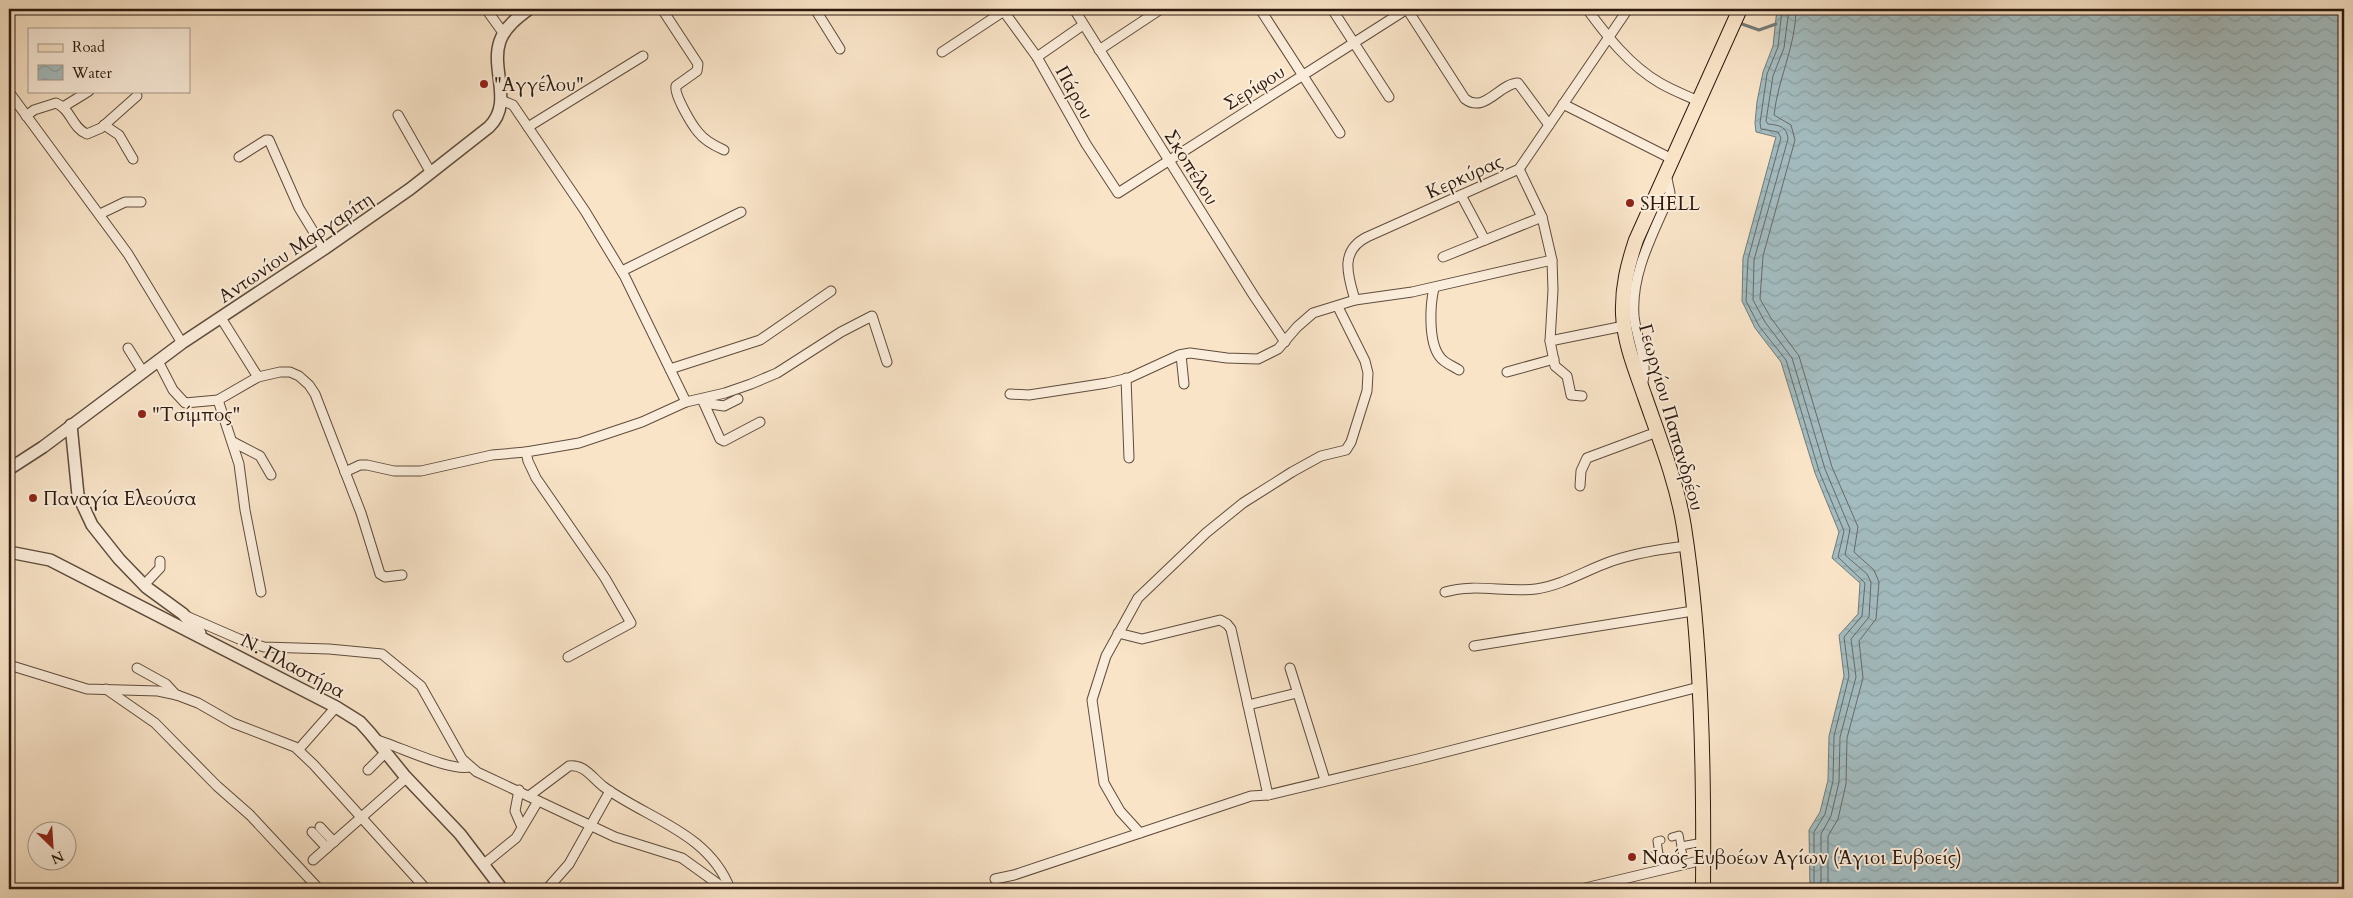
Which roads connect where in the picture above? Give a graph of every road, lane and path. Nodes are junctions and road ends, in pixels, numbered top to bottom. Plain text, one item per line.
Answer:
1 (486, 9) edge
2 (529, 9) edge
3 (662, 9) edge
4 (814, 9) edge
5 (1074, 9) edge
6 (1161, 9) edge
7 (1260, 9) edge
8 (1332, 9) edge
9 (1407, 9) edge
10 (1586, 9) edge
11 (1628, 9) edge
12 (1739, 9) edge
13 (1003, 10) edge
14 (1083, 25) junction
15 (504, 34) junction
16 (1608, 37) junction
17 (1354, 43) junction
18 (840, 49) dead end
19 (1099, 50) junction
20 (942, 52) dead end
21 (643, 56) dead end
22 (1036, 57) junction
23 (1303, 75) junction
24 (9, 92) edge
25 (87, 92) edge
26 (137, 96) dead end
27 (1389, 97) dead end
28 (501, 100) junction
29 (1698, 102) junction
30 (1563, 104) junction
31 (63, 107) junction
32 (398, 115) dead end
33 (26, 116) junction
34 (104, 125) junction
35 (1549, 125) junction
36 (528, 127) junction
37 (1340, 133) dead end
38 (724, 150) dead end
39 (239, 157) dead end
40 (1672, 159) junction
41 (133, 160) dead end
42 (1169, 160) junction
43 (1519, 169) junction
44 (431, 173) junction
45 (1665, 173) junction
46 (1118, 192) joint
47 (1462, 195) junction
48 (141, 202) dead end
49 (741, 212) dead end
50 (100, 214) junction
51 (1542, 217) junction
52 (1484, 240) junction
53 (324, 249) junction
54 (1443, 257) dead end
55 (1552, 260) junction
56 (622, 271) junction
57 (1434, 288) junction
58 (831, 290) dead end
59 (1355, 300) junction
60 (1338, 306) junction
61 (221, 318) junction
62 (1624, 326) junction
63 (1550, 341) junction
64 (1285, 342) junction
65 (182, 343) junction
66 (128, 348) dead end
67 (1181, 355) junction
68 (1554, 359) junction
69 (158, 361) junction
70 (887, 362) dead end
71 (670, 369) junction
72 (1459, 370) dead end
73 (143, 372) junction
74 (1507, 372) dead end
75 (258, 377) junction
76 (1126, 378) junction
77 (1184, 384) dead end
78 (1642, 388) junction
79 (1010, 394) dead end
80 (1582, 396) dead end
81 (738, 399) dead end
82 (218, 400) junction
83 (703, 401) junction
84 (686, 402) junction
85 (760, 422) dead end
86 (71, 425) junction
87 (1657, 432) junction
88 (233, 442) junction
89 (526, 452) junction
90 (1129, 458) dead end
91 (9, 469) edge
92 (345, 472) junction
93 (271, 476) dead end
94 (1580, 486) dead end
95 (1686, 546) junction
96 (9, 552) edge
97 (160, 561) dead end
98 (402, 575) dead end
99 (144, 585) junction
100 (261, 592) dead end
101 (1445, 592) dead end
102 (1693, 611) junction
103 (183, 614) junction
104 (1118, 634) junction
105 (204, 639) junction
106 (1474, 646) dead end
107 (568, 657) dead end
108 (9, 665) edge
109 (138, 668) dead end
110 (1290, 668) dead end
111 (1699, 686) junction
112 (106, 689) junction
113 (1297, 693) junction
114 (176, 695) junction
115 (1248, 704) junction
116 (336, 707) junction
117 (376, 740) junction
118 (299, 749) junction
119 (386, 752) junction
120 (470, 767) junction
121 (368, 770) dead end
122 (406, 778) junction
123 (1325, 780) junction
124 (519, 790) junction
125 (610, 791) junction
126 (1268, 794) junction
127 (534, 798) junction
128 (362, 819) junction
129 (590, 826) junction
130 (522, 827) junction
131 (1140, 833) junction
132 (1672, 837) dead end
133 (1661, 840) dead end
134 (334, 842) junction
135 (1704, 842) junction
136 (1681, 846) junction
137 (327, 848) junction
138 (1677, 858) dead end
139 (313, 860) dead end
140 (1704, 860) junction
141 (1666, 861) dead end
142 (484, 864) junction
143 (995, 879) dead end
144 (319, 889) edge
145 (426, 889) edge
146 (502, 889) edge
147 (547, 889) edge
148 (726, 889) edge
149 (730, 889) edge
150 (1582, 889) edge
151 (1703, 889) edge

1 - 15 street
2 - 15 street, Αντωνίου Μαργαρίτη
3 - 38 street
4 - 18 street
5 - 14 street, Σκοπέλου
6 - 19 street
7 - 23 street
8 - 17 street
9 - 17 street, Σερίφου
9 - 35 street
10 - 16 street
11 - 16 street, Κερκύρας
12 - 29 main road, Γεωργίου Παπανδρέου
13 - 20 street
13 - 22 street, Πάρου
14 - 19 street, Σκοπέλου
14 - 22 street
15 - 28 street, Αντωνίου Μαργαρίτη
16 - 29 street
16 - 30 street, Κερκύρας
17 - 23 street, Σερίφου
17 - 27 street
19 - 42 street, Σκοπέλου
21 - 36 street
22 - 46 street, Πάρου
23 - 37 street
23 - 42 street, Σερίφου
24 - 33 street
25 - 31 street
26 - 34 street
28 - 36 street
28 - 44 street, Αντωνίου Μαργαρίτη
29 - 40 main road, Γεωργίου Παπανδρέου
30 - 35 street, Κερκύρας
30 - 40 street
31 - 33 street
31 - 34 street
32 - 44 street
33 - 50 street
34 - 41 street
35 - 43 street, Κερκύρας
36 - 56 street
39 - 53 street
40 - 45 main road, Γεωργίου Παπανδρέου
42 - 46 street, Σερίφου
42 - 64 street, Σκοπέλου
43 - 47 street, Κερκύρας
43 - 51 street
44 - 53 street, Αντωνίου Μαργαρίτη
45 - 62 main road, Γεωργίου Παπανδρέου
45 - 78 street
47 - 52 street
47 - 59 street, Κερκύρας
48 - 50 street
49 - 56 street
50 - 65 street
51 - 52 street
51 - 55 street
52 - 54 street
53 - 61 street, Αντωνίου Μαργαρίτη
55 - 57 street
55 - 63 street
56 - 71 street
57 - 59 street
57 - 72 street
58 - 71 street
59 - 60 street
60 - 64 street
60 - 104 street
61 - 65 street, Αντωνίου Μαργαρίτη
61 - 75 street
62 - 63 street
62 - 78 main road, Γεωργίου Παπανδρέου
63 - 68 street
64 - 67 street
65 - 69 street, Αντωνίου Μαργαρίτη
66 - 73 street
67 - 76 street
67 - 77 street
68 - 74 street
68 - 80 street
69 - 73 street, Αντωνίου Μαργαρίτη
69 - 82 street
70 - 83 street
71 - 84 street
73 - 86 street, Αντωνίου Μαργαρίτη
75 - 82 street
75 - 92 street
76 - 79 street
76 - 90 street
78 - 87 main road, Γεωργίου Παπανδρέου
81 - 83 street
82 - 88 street
83 - 84 street
83 - 85 street
84 - 89 street
86 - 91 street, Αντωνίου Μαργαρίτη
86 - 99 street
87 - 94 street
87 - 95 main road, Γεωργίου Παπανδρέου
88 - 93 street
88 - 100 street
89 - 92 street
89 - 107 street
92 - 98 street
95 - 101 street
95 - 102 main road, Γεωργίου Παπανδρέου
96 - 105 street, Ν. Πλαστήρα
97 - 99 street
99 - 103 street
102 - 106 street
102 - 111 main road, Γεωργίου Παπανδρέου
103 - 105 street
103 - 120 street
104 - 115 street
104 - 131 street
105 - 116 street, Ν. Πλαστήρα
108 - 112 street
109 - 114 street
110 - 113 street
111 - 123 street
111 - 135 main road, Γεωργίου Παπανδρέου
112 - 114 street
112 - 144 street
113 - 115 street
113 - 123 street
114 - 118 street
115 - 126 street
116 - 117 street, Ν. Πλαστήρα
116 - 118 street
117 - 119 street, Ν. Πλαστήρα
117 - 120 street
118 - 128 street
119 - 121 street
119 - 122 street, Ν. Πλαστήρα
120 - 124 street
122 - 128 street
122 - 142 street, Ν. Πλαστήρα
123 - 126 street
124 - 127 street
124 - 130 street
125 - 127 street
125 - 129 street
125 - 149 street
126 - 131 street
127 - 129 street
127 - 130 street
128 - 134 street
128 - 145 street
129 - 147 street
129 - 148 street
130 - 142 street
131 - 143 street
132 - 136 street
133 - 141 street
134 - 137 street
134 - 137 street
135 - 136 street
135 - 140 main road, Γεωργίου Παπανδρέου
136 - 138 street
137 - 139 street
140 - 150 street
140 - 151 main road, Γεωργίου Παπανδρέου
142 - 146 street, Ν. Πλαστήρα

